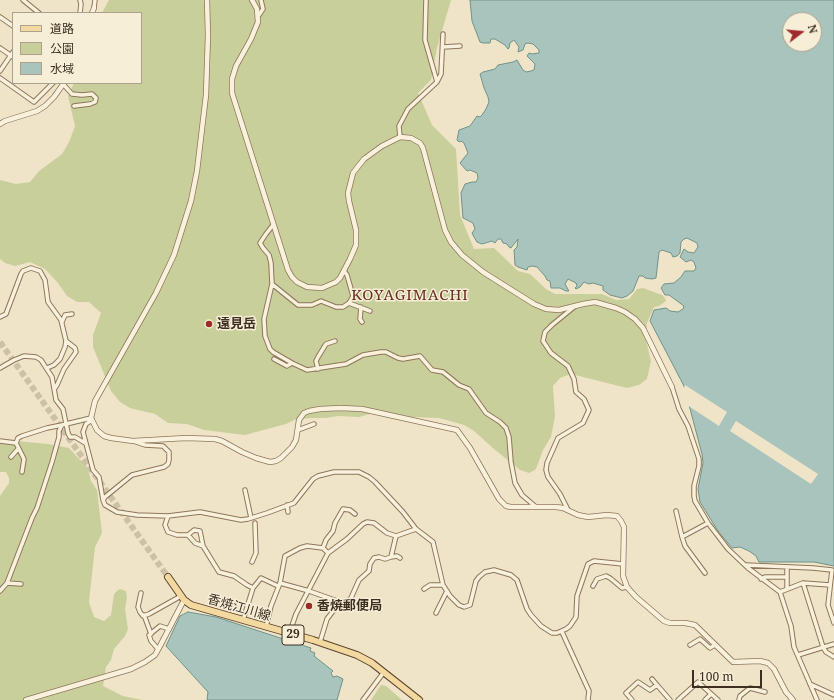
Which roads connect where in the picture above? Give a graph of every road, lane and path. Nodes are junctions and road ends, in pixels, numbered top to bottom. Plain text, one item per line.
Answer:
1 (23, 0) edge
2 (80, 0) edge
3 (95, 0) edge
4 (207, 0) edge
5 (252, 0) edge
6 (261, 0) edge
7 (426, 0) edge
8 (93, 11) edge
9 (39, 12) edge
10 (80, 12) edge
11 (258, 15) junction
12 (0, 17) edge
13 (12, 25) edge
14 (443, 34) dead end
15 (460, 46) dead end
16 (443, 47) junction
17 (0, 48) edge
18 (12, 55) edge
19 (0, 71) edge
20 (0, 78) edge
21 (437, 82) junction
22 (51, 84) edge
23 (63, 84) edge
24 (74, 106) dead end
25 (0, 124) edge
26 (400, 137) junction
27 (273, 225) junction
28 (344, 271) junction
29 (272, 284) junction
30 (349, 304) junction
31 (576, 306) junction
32 (361, 307) junction
33 (370, 311) dead end
34 (72, 314) dead end
35 (0, 317) edge
36 (62, 322) junction
37 (362, 322) dead end
38 (66, 341) junction
39 (335, 341) dead end
40 (274, 359) dead end
41 (292, 363) junction
42 (0, 368) edge
43 (47, 368) junction
44 (318, 369) junction
45 (672, 387) joint
46 (55, 388) junction
47 (92, 420) junction
48 (67, 424) junction
49 (314, 424) dead end
50 (62, 425) junction
51 (298, 430) junction
52 (133, 440) junction
53 (0, 441) edge
54 (16, 443) junction
55 (85, 443) junction
56 (18, 449) junction
57 (11, 457) dead end
58 (22, 472) dead end
59 (245, 490) dead end
60 (103, 500) junction
61 (287, 505) junction
62 (536, 507) junction
63 (568, 510) junction
64 (676, 511) dead end
65 (288, 512) dead end
66 (356, 514) dead end
67 (168, 516) junction
68 (251, 518) junction
69 (255, 523) dead end
70 (708, 524) junction
71 (416, 529) junction
72 (188, 535) junction
73 (396, 536) junction
74 (682, 537) junction
75 (203, 546) junction
76 (323, 548) junction
77 (328, 553) junction
78 (391, 557) junction
79 (400, 558) dead end
80 (252, 562) dead end
81 (623, 564) junction
82 (745, 565) junction
83 (787, 567) junction
84 (705, 573) dead end
85 (168, 577) tunnel mouth
86 (786, 577) junction
87 (761, 579) junction
88 (7, 583) junction
89 (803, 583) junction
90 (21, 584) dead end
91 (279, 584) junction
92 (443, 585) junction
93 (830, 585) junction
94 (593, 586) dead end
95 (627, 587) junction
96 (253, 588) junction
97 (424, 589) dead end
98 (786, 589) junction
99 (0, 591) edge
100 (308, 591) junction
101 (447, 592) junction
102 (780, 592) junction
103 (141, 593) dead end
104 (182, 598) junction
105 (340, 602) junction
106 (436, 613) dead end
107 (144, 615) junction
108 (243, 620) junction
109 (834, 623) edge
110 (266, 627) junction
111 (169, 629) junction
112 (562, 632) junction
113 (151, 634) junction
114 (289, 634) junction
115 (320, 642) junction
116 (834, 644) edge
117 (690, 645) dead end
118 (715, 645) junction
119 (823, 647) junction
120 (158, 649) junction
121 (798, 655) junction
122 (834, 657) edge
123 (384, 672) junction
124 (652, 678) dead end
125 (810, 684) junction
126 (657, 685) junction
127 (765, 692) dead end
128 (711, 694) junction
129 (834, 695) edge
130 (26, 700) edge
131 (362, 700) edge
132 (419, 700) edge
133 (588, 700) edge
134 (632, 700) edge
135 (670, 700) edge
136 (678, 700) edge
137 (705, 700) edge
138 (718, 700) edge
139 (739, 700) edge
140 (793, 700) edge
141 (817, 700) edge

1 - 9 street
2 - 10 street
3 - 8 street
4 - 47 street
5 - 11 street
6 - 11 street
7 - 21 street
11 - 27 street
12 - 13 street
14 - 16 street
15 - 16 street
16 - 21 street
17 - 18 street
18 - 19 street
20 - 22 street
21 - 26 street
23 - 24 street
23 - 25 street
26 - 28 street
26 - 31 street
27 - 28 street
27 - 29 street
28 - 30 street
29 - 30 street
29 - 41 street
30 - 32 street
31 - 45 street
31 - 63 street
32 - 33 street
32 - 37 street
34 - 36 street
35 - 36 street
36 - 38 street
38 - 43 street
38 - 46 street
39 - 44 street
40 - 41 street
41 - 44 street
42 - 43 street
43 - 46 street
44 - 62 street
45 - 70 street
46 - 48 street
47 - 48 street
47 - 52 street
47 - 55 street
48 - 50 street
48 - 55 street
49 - 51 street
50 - 54 street
50 - 88 street
51 - 52 street
51 - 62 street
52 - 60 street
53 - 54 street
54 - 56 street
55 - 60 street
56 - 57 street
56 - 58 street
59 - 68 street
60 - 67 street
61 - 65 street
61 - 68 street
61 - 71 street
62 - 63 street
63 - 81 street
64 - 74 street
66 - 76 street
67 - 68 street
67 - 72 street
69 - 80 street
70 - 74 street
70 - 82 street
71 - 73 street
71 - 92 street
72 - 75 street
72 - 75 street
73 - 77 street
73 - 78 street
74 - 84 street
75 - 96 street
76 - 77 street
76 - 91 street
77 - 100 street
78 - 79 street
78 - 105 street
81 - 95 street
81 - 112 street
82 - 83 street
82 - 87 street
83 - 86 street
83 - 93 street
85 - 104 main road
86 - 87 street
86 - 98 street
87 - 102 street
88 - 90 street
88 - 99 street
89 - 93 street
89 - 98 street
89 - 119 street
91 - 96 street
91 - 100 street
91 - 110 street
92 - 97 street
92 - 101 street
93 - 109 street
94 - 95 street
95 - 118 street
96 - 108 street
98 - 102 street
100 - 105 street
100 - 114 street
101 - 106 street
101 - 112 street
102 - 121 street
103 - 107 street
104 - 107 street
104 - 108 main road, 香焼江川線 / 29
104 - 111 street
105 - 115 street
107 - 113 street
108 - 110 main road, 香焼江川線 / 29
110 - 114 main road, 香焼江川線 / 29
111 - 113 street
111 - 120 street
112 - 133 street
113 - 120 street
114 - 115 main road, 香焼江川線 / 29
115 - 123 main road, 香焼江川線 / 29
116 - 119 street
117 - 118 street
118 - 140 street
119 - 121 street
119 - 122 street
120 - 130 street
121 - 125 street
123 - 131 street
123 - 132 main road, 香焼江川線 / 29
124 - 126 street
125 - 129 street
125 - 141 street
126 - 134 street
126 - 135 street
127 - 139 street
128 - 136 street
128 - 137 street
128 - 138 street

